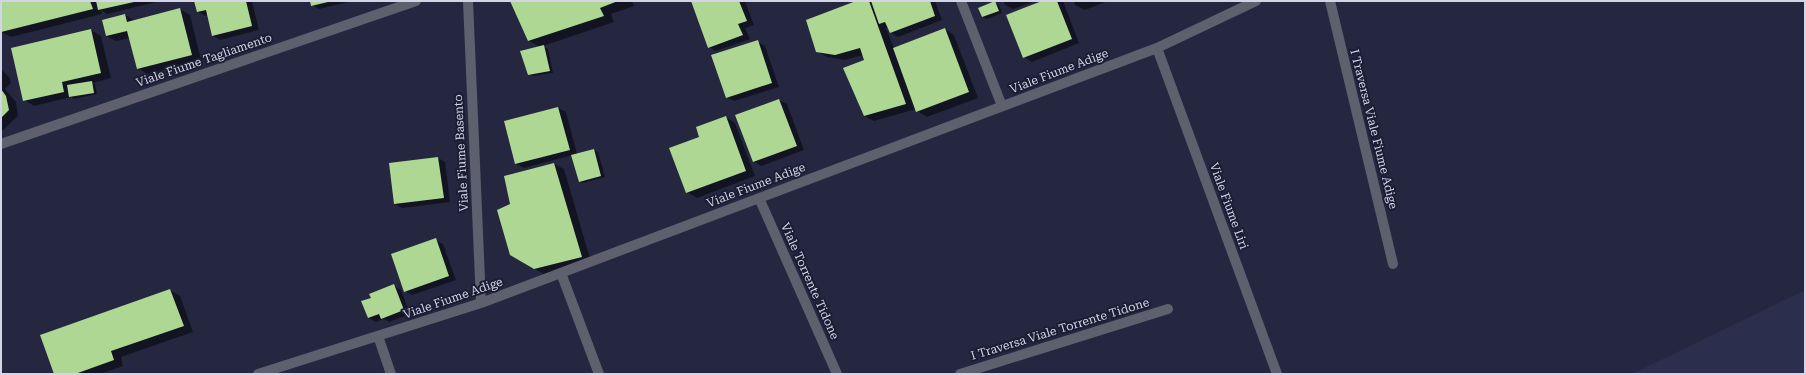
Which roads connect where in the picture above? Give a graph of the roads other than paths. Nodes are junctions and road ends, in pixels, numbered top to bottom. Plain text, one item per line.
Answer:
1 (416, 1) edge
2 (468, 1) edge
3 (961, 1) edge
4 (1256, 1) edge
5 (1330, 1) edge
6 (1157, 48) junction
7 (1002, 106) junction
8 (1, 144) edge
9 (759, 198) junction
10 (1393, 264) dead end
11 (561, 273) junction
12 (481, 303) junction
13 (1168, 309) dead end
14 (378, 336) junction
15 (258, 374) edge
16 (391, 374) edge
17 (599, 374) edge
18 (837, 374) edge
19 (960, 374) edge
20 (1277, 374) edge

1 - 8 street, Viale Fiume Tagliamento
2 - 12 street, Viale Fiume Basento
3 - 7 street
4 - 6 street, Viale Fiume Adige
5 - 10 street, I Traversa Viale Fiume Adige
6 - 7 street, Viale Fiume Adige
6 - 20 street, Viale Fiume Liri
7 - 9 street, Viale Fiume Adige
9 - 11 street, Viale Fiume Adige
9 - 18 street, Viale Torrente Tidone
11 - 12 street, Viale Fiume Adige
11 - 17 street
12 - 14 street, Viale Fiume Adige
13 - 19 street, I Traversa Viale Torrente Tidone
14 - 15 street, Viale Fiume Adige
14 - 16 street

